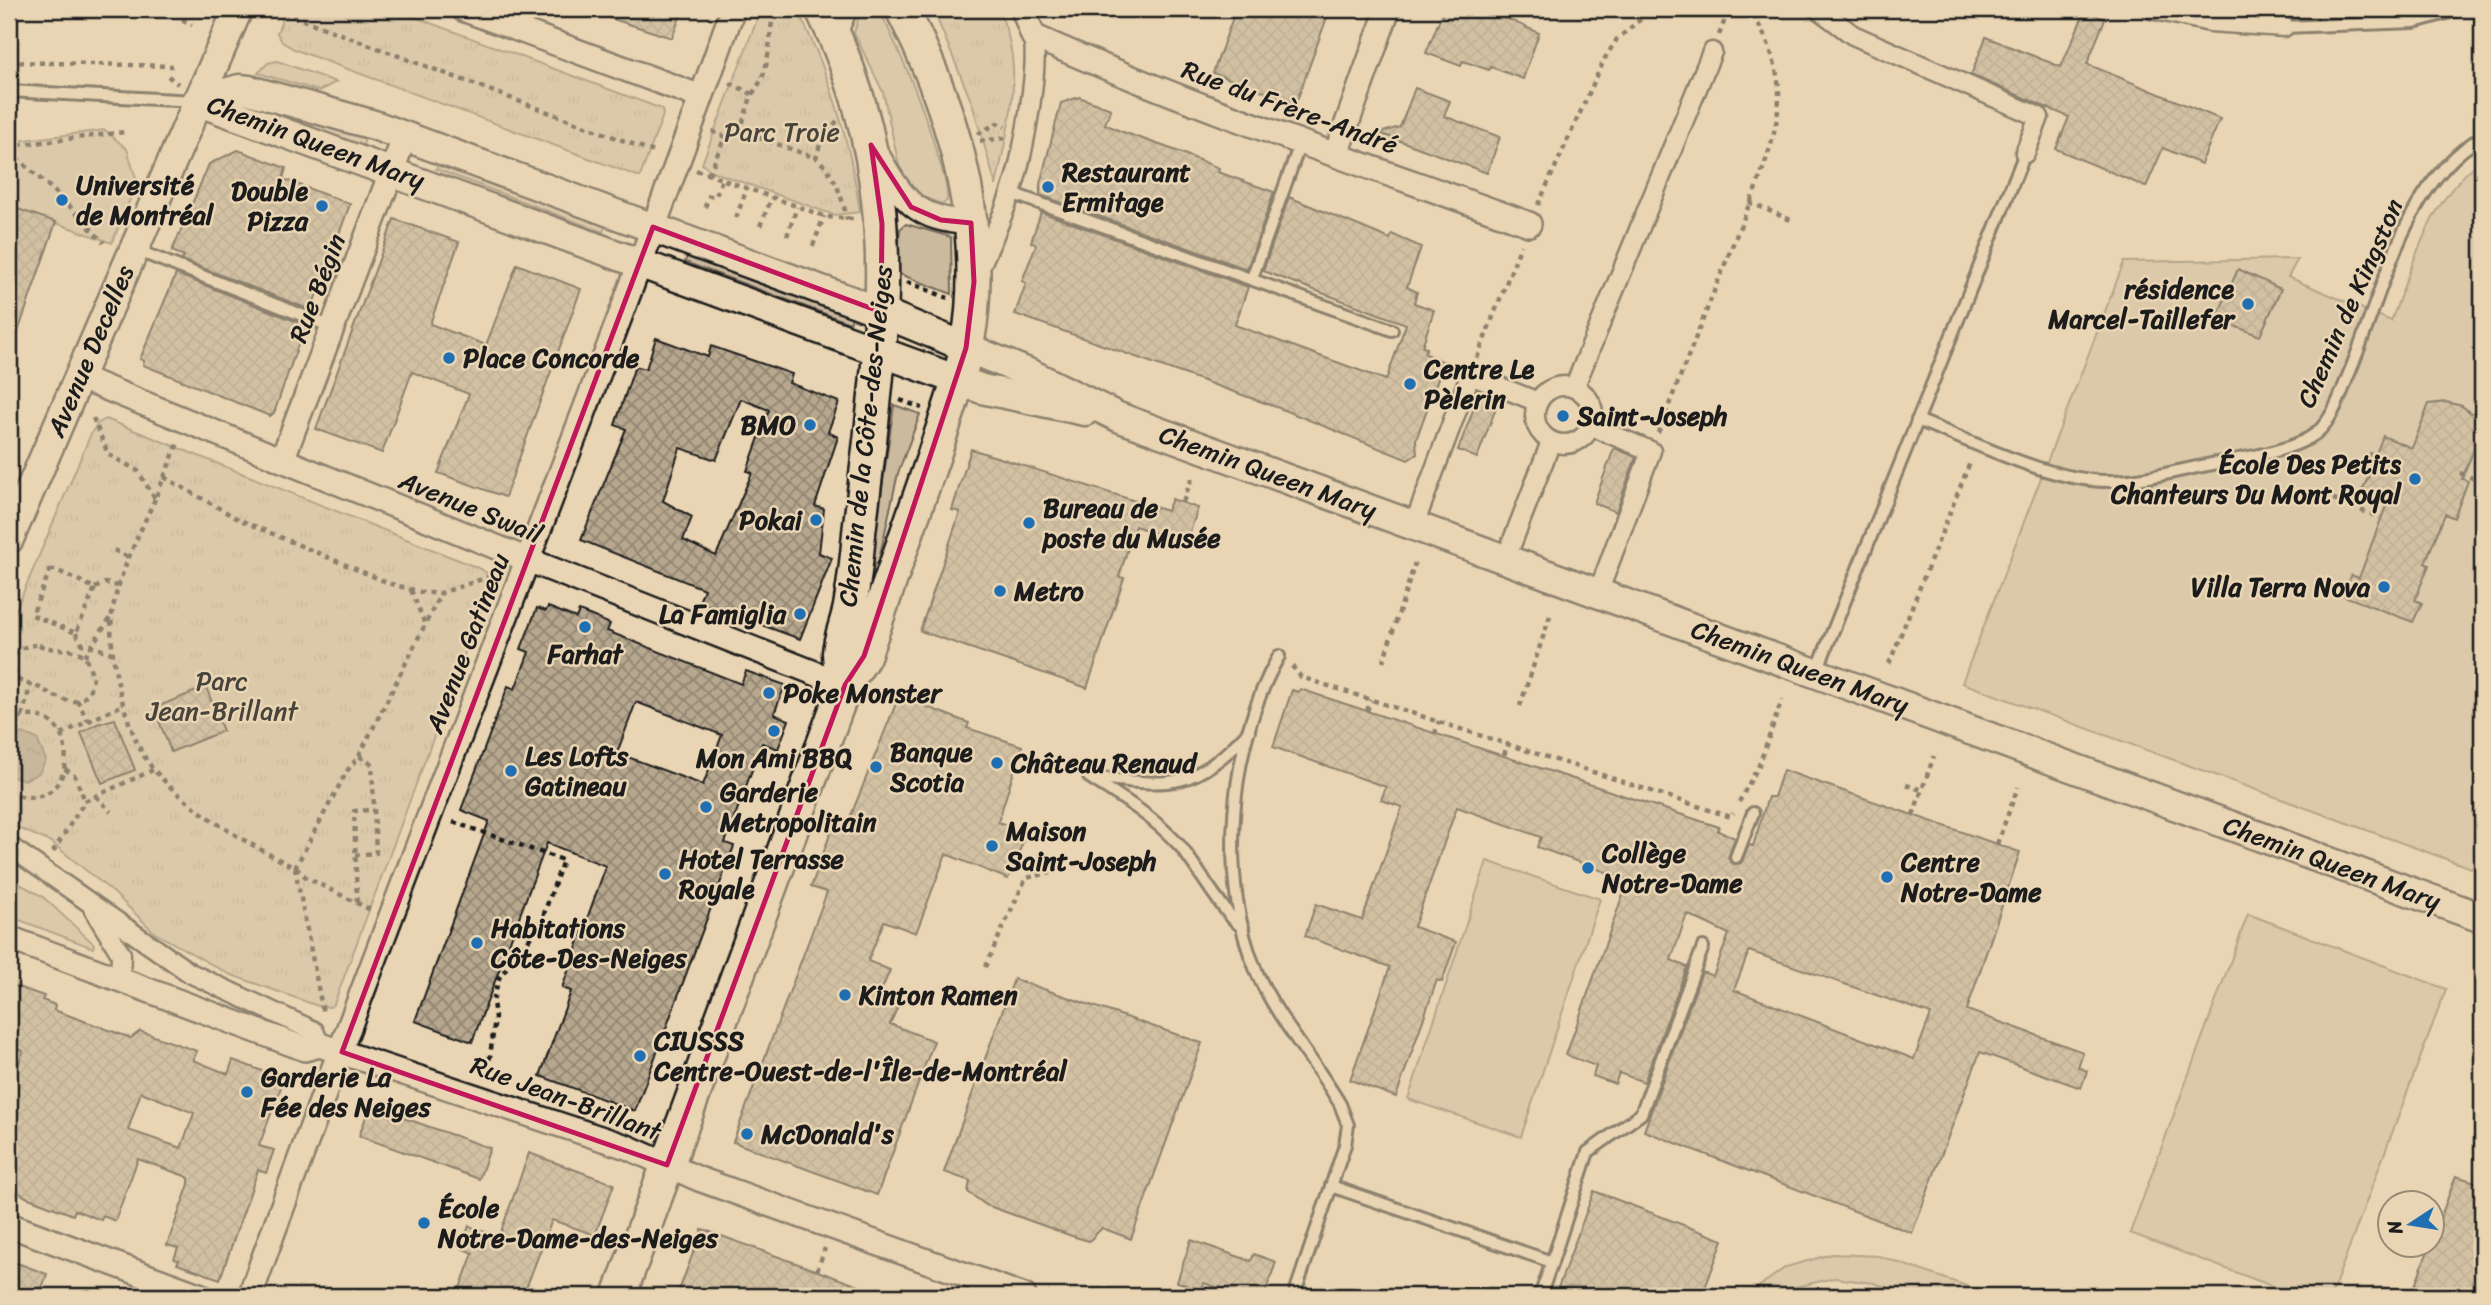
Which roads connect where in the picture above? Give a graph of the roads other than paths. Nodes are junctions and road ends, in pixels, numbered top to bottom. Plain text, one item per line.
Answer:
1 (238, 9) edge
2 (463, 9) edge
3 (733, 9) edge
4 (902, 9) edge
5 (1023, 9) edge
6 (1388, 9) edge
7 (1818, 9) edge
8 (2151, 9) edge
9 (2413, 9) edge
10 (2461, 9) edge
11 (834, 17) edge
12 (2414, 22) junction
13 (2284, 27) joint
14 (1033, 36) junction
15 (1712, 52) dead end
16 (9, 91) edge
17 (701, 97) junction
18 (197, 101) junction
19 (405, 136) junction
20 (2482, 136) edge
21 (1301, 141) junction
22 (871, 145) junction
23 (2025, 153) joint
24 (1336, 154) junction
25 (390, 173) junction
26 (1011, 193) junction
27 (971, 223) junction
28 (1530, 224) road end
29 (653, 227) junction
30 (134, 249) junction
31 (641, 261) junction
32 (1252, 278) junction
33 (961, 290) junction
34 (881, 312) junction
35 (332, 327) junction
36 (1392, 330) dead end
37 (966, 348) junction
38 (879, 351) junction
39 (79, 377) junction
40 (958, 380) junction
41 (1574, 388) junction
42 (1538, 402) junction
43 (1118, 417) junction
44 (1917, 421) junction
45 (1591, 426) junction
46 (1551, 442) junction
47 (282, 460) junction
48 (1413, 525) junction
49 (9, 539) edge
50 (1506, 558) junction
51 (528, 560) junction
52 (1598, 593) junction
53 (1282, 658) road end
54 (1816, 673) junction
55 (845, 685) junction
56 (1251, 729) junction
57 (1753, 813) dead end
58 (9, 846) edge
59 (1736, 857) dead end
60 (88, 901) junction
61 (2482, 918) edge
62 (1243, 927) junction
63 (9, 938) edge
64 (1703, 947) dead end
65 (120, 980) junction
66 (320, 1045) junction
67 (342, 1052) junction
68 (667, 1165) junction
69 (1331, 1186) junction
70 (9, 1225) edge
71 (1552, 1262) junction
72 (201, 1296) edge
73 (250, 1296) edge
74 (619, 1296) edge
75 (1024, 1296) edge
76 (1294, 1296) edge
77 (1539, 1296) edge

1 - 18 street, Avenue Decelles
2 - 17 street
3 - 17 street, Avenue Gatineau
4 - 27 main road, Chemin de la Côte-des-Neiges
5 - 14 street, Chemin de la Côte-des-Neiges
6 - 24 street
7 - 23 street
8 - 13 street
9 - 12 lane
10 - 12 lane
11 - 22 main road, Chemin de la Côte-des-Neiges
12 - 13 lane
14 - 21 street, Rue du Frère-André
14 - 26 street, Chemin de la Côte-des-Neiges
15 - 41 street
16 - 18 lane
17 - 29 street, Avenue Gatineau
18 - 19 street, Chemin Queen Mary
18 - 25 street, Chemin Queen Mary
18 - 30 street, Avenue Decelles
19 - 25 street, Rue Bégin
19 - 29 street, Chemin Queen Mary
20 - 44 lane, Chemin de Kingston
21 - 24 street, Rue du Frère-André
21 - 32 lane
22 - 27 street, Chemin de la Côte-des-Neiges
22 - 34 main road, Chemin de la Côte-des-Neiges
23 - 44 lane
24 - 28 street, Rue du Frère-André
25 - 31 street, Chemin Queen Mary
25 - 35 street, Rue Bégin
26 - 32 lane
26 - 33 street, Chemin de la Côte-des-Neiges
27 - 33 main road, Chemin de la Côte-des-Neiges
29 - 31 street, Avenue Gatineau
29 - 34 street, Chemin Queen Mary
30 - 35 lane
30 - 39 street, Avenue Decelles
31 - 38 street, Chemin Queen Mary
31 - 51 street, Avenue Gatineau
32 - 36 lane
33 - 37 main road, Chemin de la Côte-des-Neiges
34 - 37 street, Chemin Queen Mary
34 - 38 main road, Chemin de la Côte-des-Neiges
35 - 47 street, Rue Bégin
37 - 40 main road, Chemin de la Côte-des-Neiges
37 - 43 street, Chemin Queen Mary
38 - 40 street, Chemin Queen Mary
38 - 55 main road, Chemin de la Côte-des-Neiges
39 - 47 street, Avenue Swail
39 - 49 street, Avenue Decelles
40 - 43 street, Chemin Queen Mary
40 - 55 main road, Chemin de la Côte-des-Neiges
41 - 42 street
41 - 45 street
42 - 46 street
42 - 48 street
43 - 48 street, Chemin Queen Mary
44 - 54 lane
45 - 46 street
45 - 52 street
46 - 50 street
47 - 51 street, Avenue Swail
48 - 50 street, Chemin Queen Mary
50 - 52 street, Chemin Queen Mary
51 - 55 street, Avenue Swail
51 - 67 street, Avenue Gatineau
52 - 54 street, Chemin Queen Mary
53 - 56 lane
54 - 61 street, Chemin Queen Mary
55 - 68 main road, Chemin de la Côte-des-Neiges
56 - 62 lane
56 - 62 lane
57 - 59 lane
58 - 60 street
60 - 65 street
60 - 66 street
62 - 69 lane
63 - 65 street, Rue Jean-Brillant
64 - 71 lane
65 - 66 street, Rue Jean-Brillant
66 - 67 street, Rue Jean-Brillant
67 - 68 street, Rue Jean-Brillant
67 - 73 street, Avenue Gatineau
68 - 74 main road, Chemin de la Côte-des-Neiges
68 - 75 street, Rue Jean-Brillant
69 - 71 lane
69 - 76 lane
70 - 72 street
71 - 77 lane

